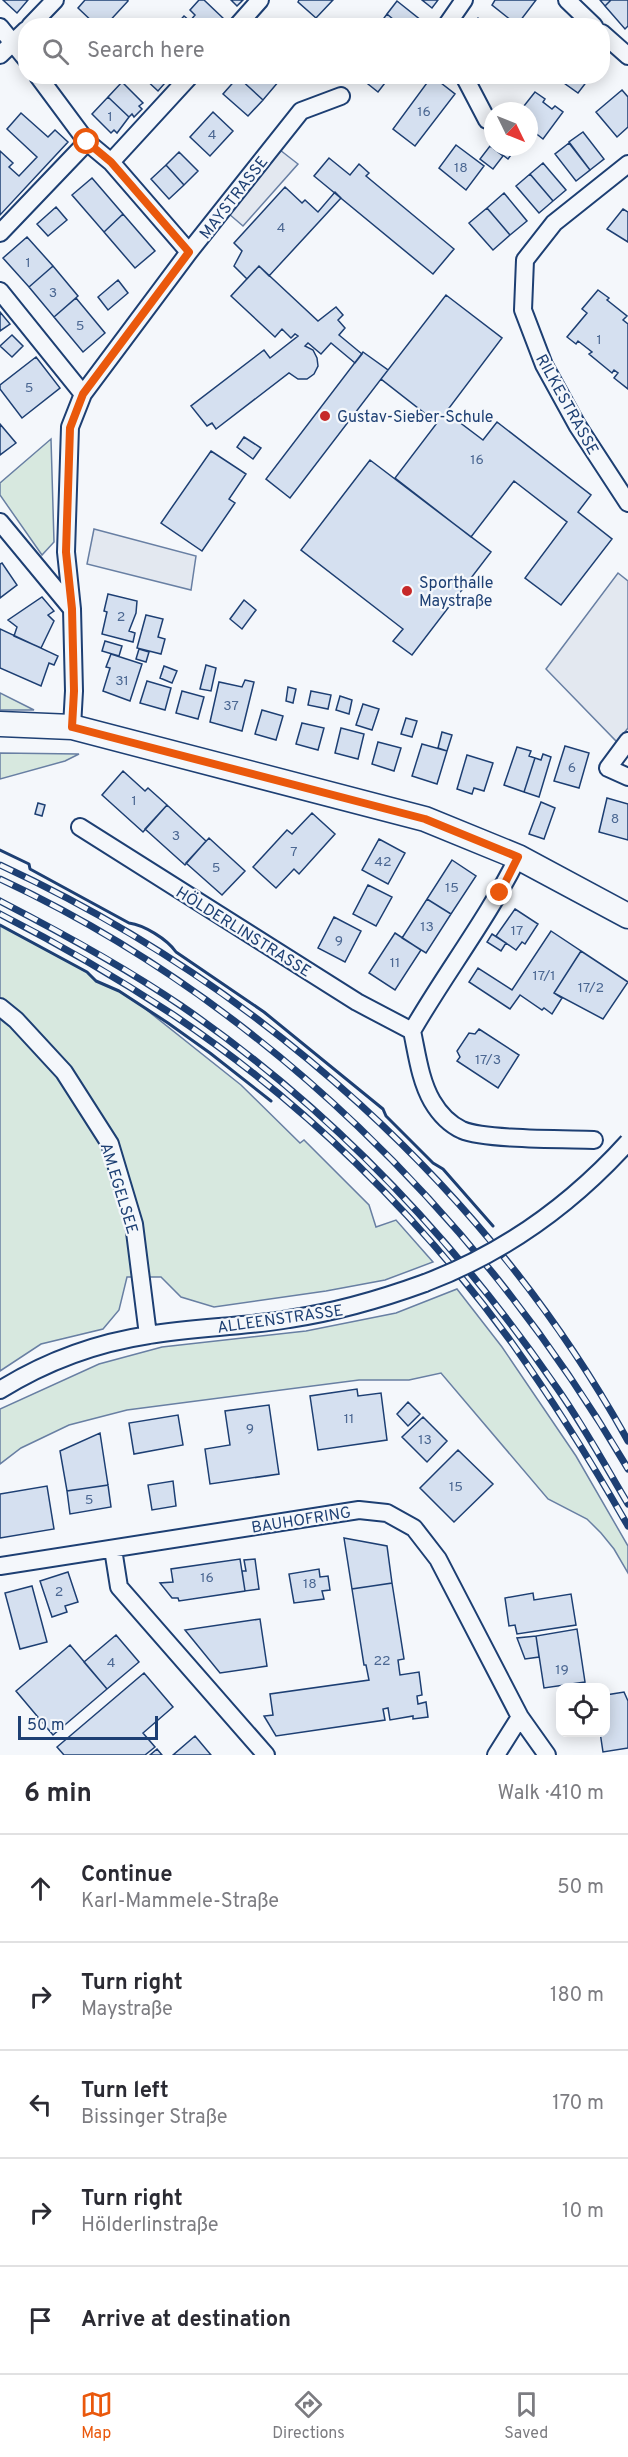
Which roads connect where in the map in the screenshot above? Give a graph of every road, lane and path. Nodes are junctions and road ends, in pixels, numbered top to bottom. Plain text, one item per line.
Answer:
1 (55, 0) edge
2 (260, 0) edge
3 (464, 0) edge
4 (567, 0) edge
5 (38, 18) edge
6 (244, 18) edge
7 (452, 18) edge
8 (586, 18) edge
9 (0, 27) edge
10 (18, 37) edge
11 (610, 39) edge
12 (13, 42) junction
13 (18, 49) edge
14 (0, 55) edge
15 (628, 56) edge
16 (44, 84) edge
17 (183, 84) edge
18 (468, 84) edge
19 (341, 96) dead end
20 (484, 114) edge
21 (87, 142) junction
22 (111, 162) junction
23 (628, 164) edge
24 (0, 233) edge
25 (189, 252) junction
26 (0, 291) edge
27 (83, 394) junction
28 (628, 503) edge
29 (0, 522) edge
30 (72, 609) junction
31 (0, 724) edge
32 (72, 727) junction
33 (628, 741) edge
34 (628, 777) edge
35 (80, 827) dead end
36 (518, 857) junction
37 (628, 916) edge
38 (0, 1007) edge
39 (412, 1031) junction
40 (594, 1140) dead end
41 (628, 1142) edge
42 (148, 1335) junction
43 (0, 1390) edge
44 (113, 1549) junction
45 (0, 1566) edge
46 (520, 1717) junction
47 (266, 1755) edge
48 (496, 1755) edge
49 (547, 1755) edge

1 - 5 street
2 - 6 street
3 - 7 street
4 - 8 street
9 - 12 street
10 - 12 street
11 - 15 street
12 - 13 street
12 - 14 street
16 - 21 street
17 - 22 street
18 - 20 street
19 - 25 street, MAYSTRASSE
21 - 22 street
21 - 24 street
22 - 25 street
23 - 28 street, RILKESTRASSE
25 - 27 street, MAYSTRASSE
26 - 27 street
27 - 30 street, MAYSTRASSE
29 - 30 street
30 - 32 street, MAYSTRASSE
31 - 32 main road
32 - 36 main road
33 - 34 street
35 - 39 street, HÖLDERLINSTRASSE
36 - 37 main road
36 - 39 street
38 - 42 street, AM EGELSEE
39 - 40 street
41 - 42 street, ALLEENSTRASSE, bridge
42 - 43 street, ALLEENSTRASSE
44 - 45 street, BAUHOFRING
44 - 46 street, BAUHOFRING
44 - 47 street
46 - 48 street
46 - 49 street, BAUHOFRING

